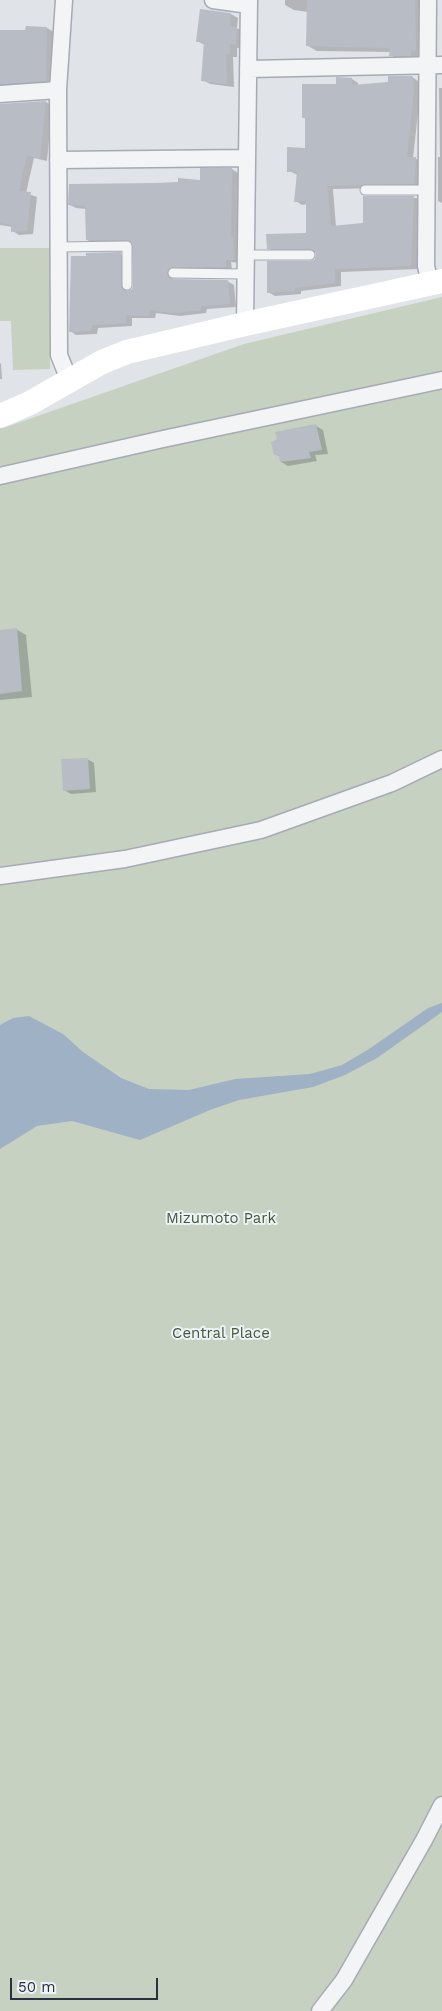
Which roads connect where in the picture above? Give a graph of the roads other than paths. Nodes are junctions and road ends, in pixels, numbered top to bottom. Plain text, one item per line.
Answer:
1 (64, 0) edge
2 (213, 0) edge
3 (428, 0) edge
4 (249, 3) edge
5 (435, 65) edge
6 (248, 68) junction
7 (58, 90) junction
8 (0, 94) edge
9 (247, 158) junction
10 (58, 160) junction
11 (365, 190) dead end
12 (427, 190) junction
13 (59, 247) junction
14 (246, 255) junction
15 (310, 255) dead end
16 (173, 273) dead end
17 (245, 274) junction
18 (436, 282) edge
19 (127, 285) dead end
20 (245, 324) junction
21 (69, 380) junction
22 (442, 380) edge
23 (0, 416) edge
24 (0, 476) edge
25 (440, 762) edge
26 (0, 876) edge
27 (442, 1804) edge
28 (320, 2011) edge

1 - 7 street
2 - 4 street
3 - 5 street
4 - 6 street
5 - 6 street
5 - 12 street
6 - 9 street
7 - 8 street
7 - 10 street
9 - 10 street
9 - 14 street
10 - 13 street
11 - 12 lane
12 - 18 street
13 - 19 lane
13 - 21 street
14 - 15 lane
14 - 17 street
16 - 17 lane
17 - 20 street
18 - 20 street
20 - 21 street
21 - 23 street
22 - 24 street
25 - 26 street
27 - 28 street

